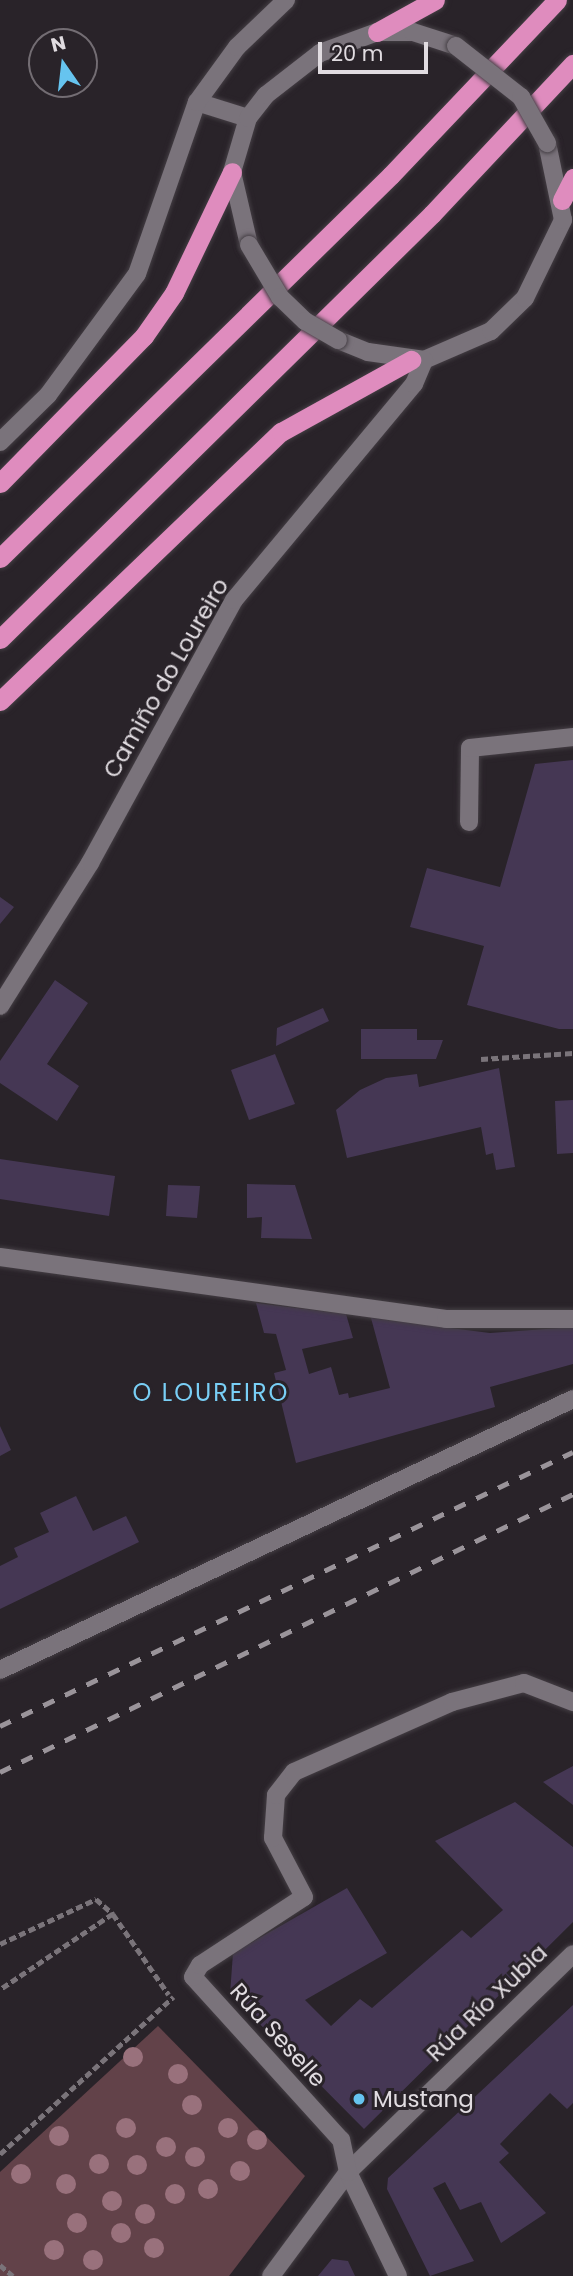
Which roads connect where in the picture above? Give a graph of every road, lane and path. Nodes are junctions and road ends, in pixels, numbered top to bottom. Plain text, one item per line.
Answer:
1 (286, 0) edge
2 (436, 0) edge
3 (557, 0) edge
4 (377, 32) junction
5 (573, 64) edge
6 (197, 102) junction
7 (248, 118) junction
8 (232, 172) junction
9 (573, 178) edge
10 (566, 213) edge
11 (418, 360) junction
12 (0, 442) edge
13 (0, 483) edge
14 (0, 558) edge
15 (0, 639) edge
16 (0, 701) edge
17 (573, 737) edge
18 (470, 822) dead end
19 (0, 1006) edge
20 (573, 1053) edge
21 (481, 1059) dead end
22 (0, 1257) edge
23 (573, 1319) edge
24 (573, 1399) edge
25 (0, 1670) edge
26 (573, 1702) edge
27 (113, 1914) junction
28 (0, 1944) edge
29 (573, 1954) edge
30 (0, 1990) edge
31 (172, 1998) dead end
32 (153, 2017) dead end
33 (0, 2154) edge
34 (348, 2172) junction
35 (0, 2265) edge
36 (13, 2276) edge
37 (271, 2276) edge
38 (398, 2276) edge

1 - 6 street
2 - 4 highway
3 - 14 highway
4 - 7 street
4 - 10 street, bridge
5 - 15 highway
6 - 7 street
6 - 12 street
7 - 8 street
8 - 11 street, bridge
8 - 13 highway
9 - 10 highway
10 - 11 street
11 - 16 highway
11 - 19 street, Camiño do Loureiro
17 - 18 street
20 - 21 path
22 - 23 street
24 - 25 street
26 - 34 street, Rúa Seselle
27 - 28 path
27 - 30 path
27 - 31 path
29 - 34 street, Rúa Río Xubia
32 - 33 path
34 - 37 street, Rúa Río Xubia
34 - 38 street, Rúa Seselle
35 - 36 path

